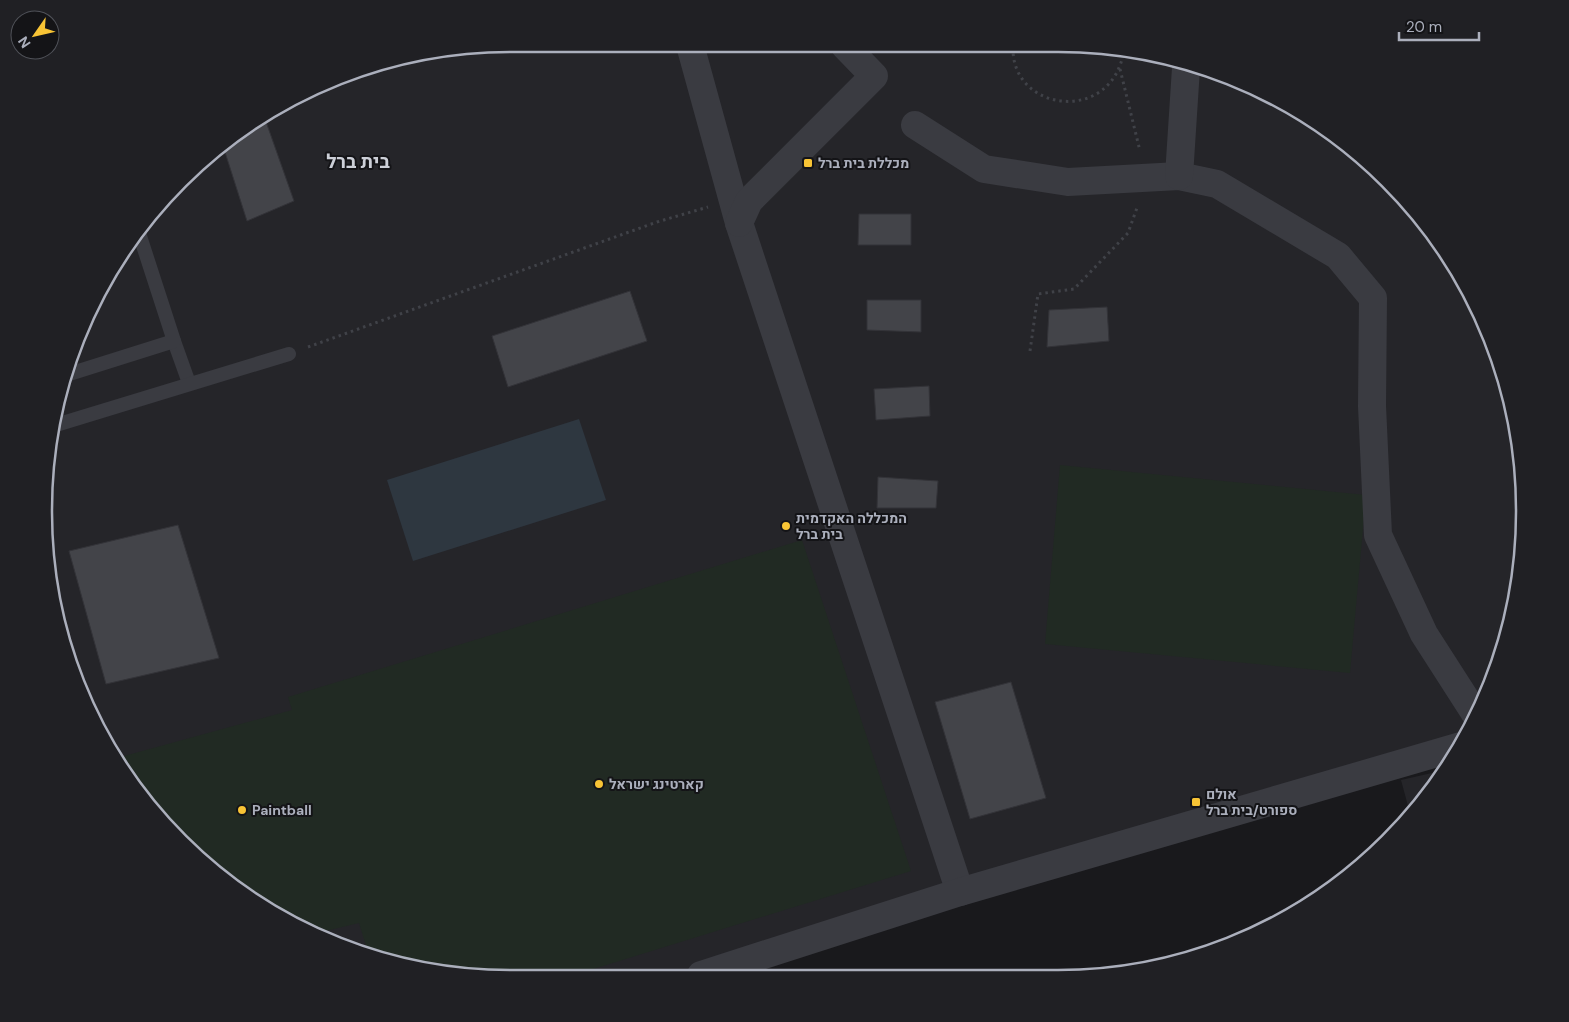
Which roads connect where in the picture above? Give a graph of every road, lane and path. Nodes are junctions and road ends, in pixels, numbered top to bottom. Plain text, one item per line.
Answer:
1 (692, 52) edge
2 (851, 52) edge
3 (1014, 52) edge
4 (1122, 57) edge
5 (1120, 69) junction
6 (1186, 71) edge
7 (915, 125) dead end
8 (1179, 176) junction
9 (1147, 178) junction
10 (736, 211) junction
11 (141, 240) edge
12 (174, 341) junction
13 (1030, 351) dead end
14 (289, 354) joint
15 (74, 372) edge
16 (190, 383) junction
17 (61, 424) edge
18 (1471, 709) edge
19 (1449, 750) edge
20 (960, 892) junction
21 (720, 970) edge

1 - 10 street
2 - 10 street
3 - 5 path
4 - 5 path
5 - 9 path
6 - 8 street
7 - 9 street
8 - 9 street
8 - 18 street
9 - 13 path
10 - 14 path
10 - 20 street
11 - 12 lane
12 - 15 lane
12 - 16 lane
14 - 16 lane
16 - 17 lane
19 - 20 street
20 - 21 street

